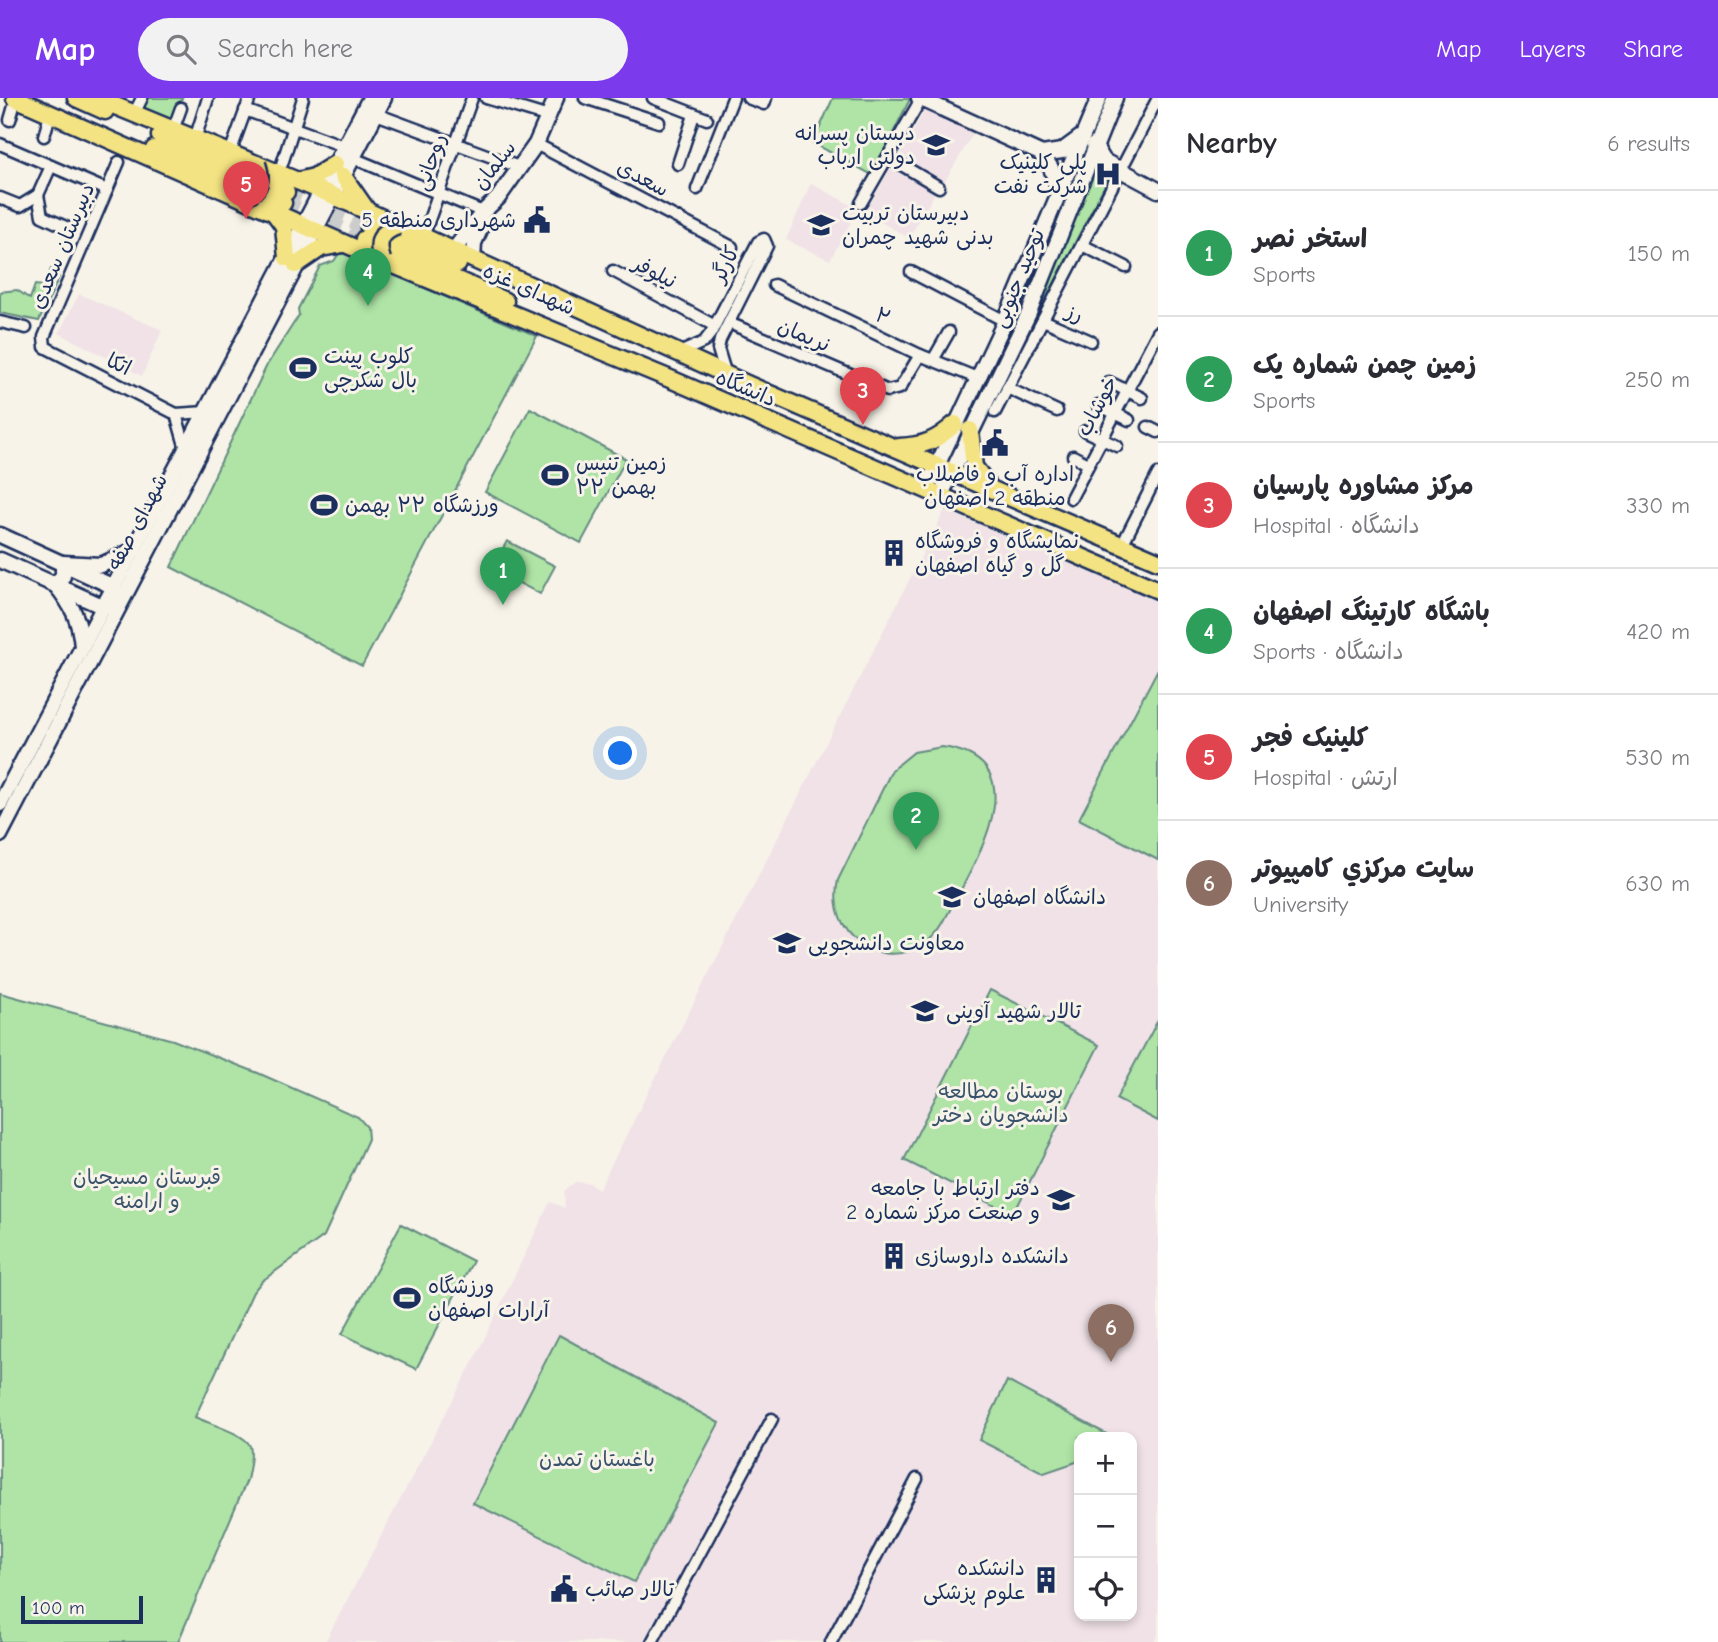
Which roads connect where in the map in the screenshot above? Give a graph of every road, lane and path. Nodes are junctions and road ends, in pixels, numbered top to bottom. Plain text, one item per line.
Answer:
1 (16, 98) edge
2 (32, 98) edge
3 (76, 98) edge
4 (96, 98) edge
5 (142, 98) edge
6 (208, 98) edge
7 (250, 98) edge
8 (303, 98) edge
9 (370, 98) edge
10 (384, 98) edge
11 (472, 98) edge
12 (486, 98) edge
13 (556, 98) edge
14 (585, 98) edge
15 (653, 98) edge
16 (733, 98) edge
17 (748, 98) edge
18 (766, 98) edge
19 (920, 98) edge
20 (1099, 98) edge
21 (1115, 98) edge
22 (1158, 98) edge
23 (181, 108) dead end
24 (245, 110) junction
25 (134, 114) junction
26 (376, 114) junction
27 (50, 115) junction
28 (694, 115) junction
29 (549, 117) junction
30 (706, 119) dead end
31 (10, 120) dead end
32 (659, 122) dead end
33 (294, 128) junction
34 (173, 130) junction
35 (44, 136) dead end
36 (195, 139) junction
37 (1088, 141) junction
38 (109, 142) junction
39 (457, 143) junction
40 (0, 144) edge
41 (536, 144) junction
42 (344, 148) junction
43 (230, 153) junction
44 (1042, 154) junction
45 (139, 155) junction
46 (888, 157) junction
47 (120, 162) junction
48 (257, 164) junction
49 (282, 164) dead end
50 (677, 164) dead end
51 (51, 166) junction
52 (519, 167) junction
53 (1084, 171) junction
54 (1120, 171) junction
55 (333, 182) junction
56 (939, 187) dead end
57 (697, 189) dead end
58 (107, 190) junction
59 (1059, 190) junction
60 (1158, 190) edge
61 (440, 194) junction
62 (38, 195) junction
63 (284, 196) junction
64 (0, 198) edge
65 (242, 198) junction
66 (498, 198) junction
67 (861, 203) dead end
68 (483, 212) junction
69 (398, 226) junction
70 (311, 227) junction
71 (368, 227) junction
72 (68, 228) dead end
73 (1042, 232) junction
74 (423, 237) junction
75 (344, 244) junction
76 (463, 244) junction
77 (1082, 245) junction
78 (732, 247) dead end
79 (382, 260) junction
80 (292, 261) junction
81 (1126, 267) dead end
82 (613, 271) dead end
83 (911, 272) dead end
84 (774, 285) dead end
85 (1027, 316) junction
86 (1043, 320) junction
87 (1005, 321) junction
88 (0, 322) edge
89 (715, 326) junction
90 (736, 326) dead end
91 (26, 328) dead end
92 (949, 332) dead end
93 (1158, 332) edge
94 (1091, 341) dead end
95 (46, 347) joint
96 (678, 353) junction
97 (920, 355) junction
98 (933, 360) junction
99 (726, 374) junction
100 (977, 378) junction
101 (675, 381) junction
102 (1109, 382) dead end
103 (1007, 388) junction
104 (1127, 390) junction
105 (1142, 398) dead end
106 (1098, 405) dead end
107 (1056, 411) dead end
108 (206, 412) junction
109 (995, 412) dead end
110 (1115, 413) junction
111 (176, 414) junction
112 (1129, 420) dead end
113 (963, 427) junction
114 (1148, 427) dead end
115 (1085, 431) dead end
116 (1158, 432) edge
117 (1102, 439) junction
118 (1117, 446) dead end
119 (894, 447) junction
120 (186, 449) junction
121 (1073, 456) dead end
122 (1088, 464) junction
123 (936, 465) junction
124 (953, 472) junction
125 (1158, 474) edge
126 (989, 487) junction
127 (926, 488) junction
128 (942, 495) junction
129 (1071, 498) dead end
130 (0, 535) edge
131 (1122, 545) junction
132 (134, 550) junction
133 (0, 560) edge
134 (1158, 561) edge
135 (63, 563) junction
136 (55, 584) junction
137 (114, 587) junction
138 (1158, 590) edge
139 (119, 602) junction
140 (104, 607) junction
141 (82, 648) junction
142 (0, 804) edge
143 (0, 835) edge
144 (772, 1419) dead end
145 (916, 1479) dead end
146 (652, 1642) edge
147 (831, 1642) edge

1 - 27 main road
1 - 31 street
2 - 63 main road
3 - 63 main road
4 - 25 main road
5 - 25 street
6 - 36 street
7 - 24 street
8 - 33 street
9 - 42 main road
10 - 26 main road
11 - 39 street, روحانی
12 - 29 street
13 - 29 main road, سلمان
14 - 32 street
15 - 28 street
16 - 57 street
17 - 18 street
19 - 44 main road
19 - 46 street
20 - 37 main road, توحید جنوبی
21 - 37 main road, توحید جنوبی
22 - 54 street
23 - 34 street
24 - 33 street
24 - 43 street
25 - 34 main road
26 - 39 street
26 - 42 main road
27 - 35 street
27 - 38 main road
28 - 30 street
28 - 50 street
29 - 41 main road, سلمان
33 - 42 street
33 - 49 street
34 - 36 main road
36 - 43 main road
37 - 44 main road
37 - 53 main road, توحید جنوبی
37 - 54 main road
37 - 59 main road, توحید جنوبی
38 - 45 main road
38 - 47 street
39 - 52 street
39 - 61 street, روحانی
40 - 51 street
41 - 52 main road, سلمان
41 - 78 street, سعدی
42 - 55 main road, شهدای صفه
42 - 61 street
43 - 48 main road
44 - 59 main road
45 - 47 street
45 - 65 main road
46 - 56 street
46 - 67 street
47 - 58 street, دبیرستان سعدی
48 - 63 main road
48 - 65 main road, bridge
51 - 58 street
51 - 62 street
52 - 66 main road, سلمان
53 - 54 main road
53 - 85 main road, توحید جنوبی
54 - 60 main road
54 - 77 street
55 - 63 main road, دانشگاه
55 - 63 main road
55 - 70 main road, شهدای صفه
55 - 71 main road, دانشگاه
55 - 71 main road
58 - 95 street, دبیرستان سعدی
59 - 73 main road, توحید جنوبی
61 - 68 street
61 - 74 street, روحانی
62 - 64 street
62 - 72 street
63 - 65 main road
63 - 70 main road, دانشگاه
63 - 80 main road
66 - 68 main road, سلمان
66 - 76 main road
68 - 76 main road, سلمان
69 - 71 main road, دانشگاه
69 - 74 main road, دانشگاه
69 - 79 main road, bridge
70 - 75 main road, دانشگاه
70 - 80 main road, شهدای صفه
71 - 96 main road, شهدای غزه
71 - 101 main road, شهدای غزه
73 - 85 main road
73 - 87 main road, توحید جنوبی
74 - 76 main road, دانشگاه
75 - 79 main road, دانشگاه
75 - 80 main road
76 - 96 main road, دانشگاه
77 - 81 street
77 - 86 street
79 - 101 main road, دانشگاه
80 - 108 main road, شهدای صفه
80 - 139 main road, شهدای صفه
82 - 89 street, نیلوفر
83 - 87 street
84 - 97 street, ۲
85 - 113 main road, توحید جنوبی
86 - 94 street, رز
86 - 103 street
87 - 100 main road, توحید جنوبی
88 - 91 street
89 - 96 street, کارگر
89 - 99 street, کارگر
90 - 97 street, نریمان
92 - 98 street
93 - 104 street, خوشاب
95 - 111 street, اتکا
96 - 99 main road, دانشگاه
97 - 98 street, ۲
98 - 100 street, ۲
99 - 119 main road, دانشگاه
100 - 113 main road, توحید جنوبی
101 - 127 main road, دانشگاه
102 - 104 street
103 - 107 street
103 - 109 street
104 - 105 street
104 - 110 street, خوشاب
106 - 110 street
108 - 111 street
108 - 120 main road, شهدای صفه
110 - 112 street
110 - 117 street, خوشاب
111 - 120 street
113 - 119 main road
113 - 123 main road, توحید جنوبی
113 - 124 main road, توحید جنوبی
113 - 126 main road
114 - 116 street
115 - 117 street
117 - 118 street
117 - 122 street, خوشاب
119 - 123 main road, دانشگاه
120 - 132 main road, شهدای صفه
121 - 122 street
122 - 129 street, خوشاب
123 - 124 main road, دانشگاه
123 - 127 main road, توحید جنوبی
124 - 126 main road
124 - 128 main road, توحید جنوبی
125 - 131 street
126 - 131 main road
127 - 128 main road, دانشگاه
128 - 138 main road, دانشگاه
130 - 135 main road
131 - 134 main road
132 - 135 main road
132 - 137 main road, شهدای صفه
133 - 136 main road
135 - 136 main road
135 - 137 main road
136 - 140 main road
136 - 141 main road
137 - 139 main road
137 - 140 main road, شهدای صفه
139 - 140 main road
139 - 143 main road, شهدای صفه
140 - 141 main road, شهدای صفه
141 - 142 main road, شهدای صفه
144 - 146 street
145 - 147 street

